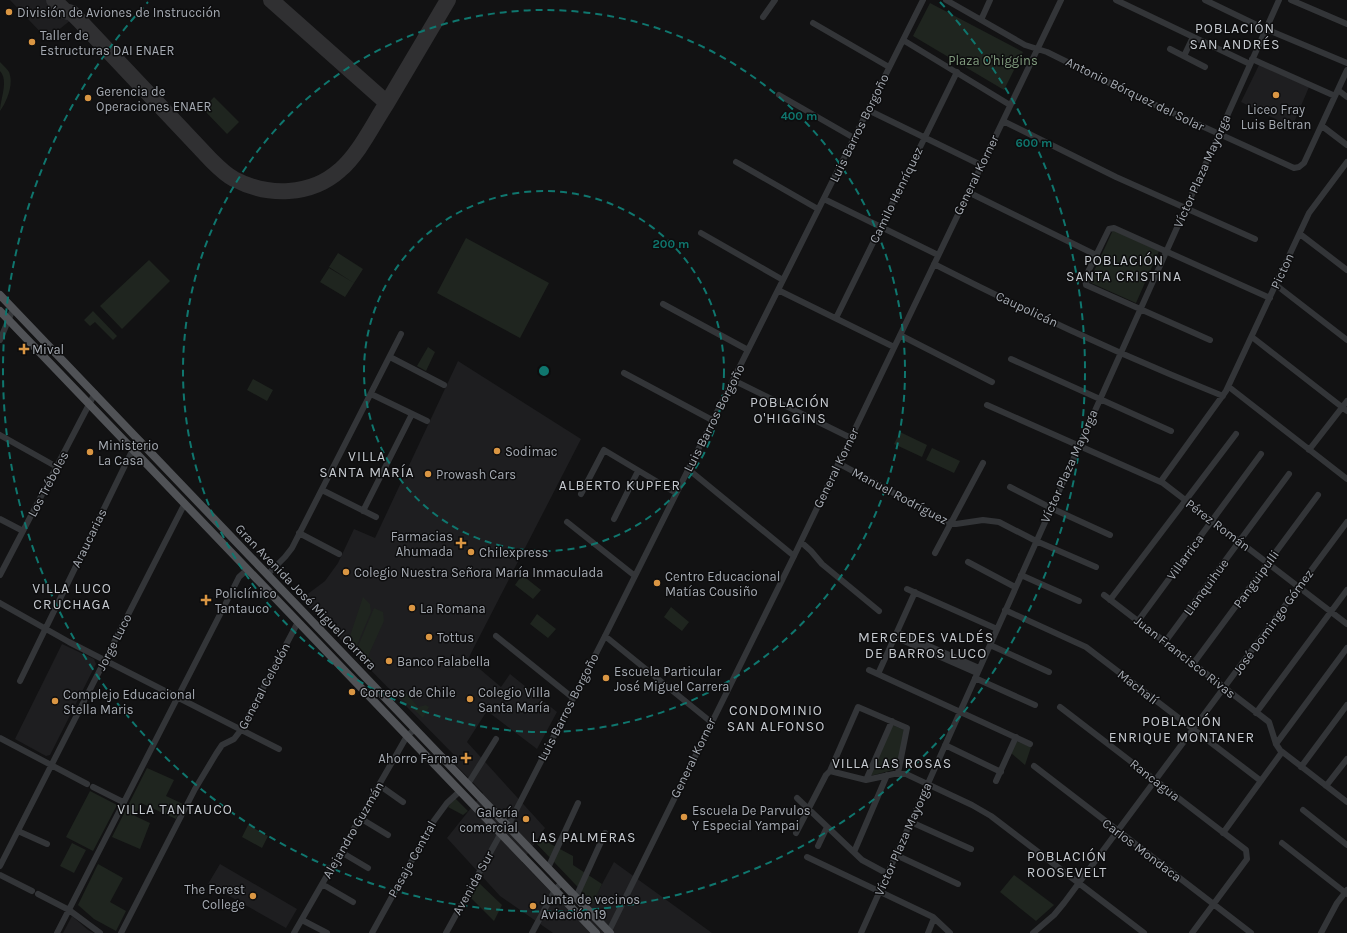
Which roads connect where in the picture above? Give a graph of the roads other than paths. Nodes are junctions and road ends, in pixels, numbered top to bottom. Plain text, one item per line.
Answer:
1 (775, 0) edge
2 (923, 0) edge
3 (946, 0) edge
4 (990, 0) edge
5 (1116, 0) edge
6 (1205, 0) edge
7 (1279, 0) edge
8 (1291, 0) edge
9 (1058, 1) edge
10 (763, 17) dead end
11 (981, 20) junction
12 (812, 23) dead end
13 (1347, 24) edge
14 (1266, 29) junction
15 (1193, 37) junction
16 (903, 40) junction
17 (1038, 49) junction
18 (1170, 50) dead end
19 (1184, 56) junction
20 (1251, 62) junction
21 (1347, 63) edge
22 (889, 67) junction
23 (1205, 67) dead end
24 (1347, 70) edge
25 (957, 72) junction
26 (1336, 93) junction
27 (779, 95) dead end
28 (1347, 97) edge
29 (1010, 105) junction
30 (868, 110) junction
31 (1003, 121) junction
32 (1322, 126) junction
33 (1219, 134) junction
34 (854, 138) junction
35 (925, 138) junction
36 (1347, 145) edge
37 (736, 162) dead end
38 (1347, 162) edge
39 (981, 165) junction
40 (968, 192) junction
41 (824, 199) junction
42 (1185, 208) junction
43 (818, 209) junction
44 (881, 227) junction
45 (701, 233) dead end
46 (1300, 234) junction
47 (1255, 239) dead end
48 (1166, 251) junction
49 (938, 255) junction
50 (1096, 255) junction
51 (934, 264) junction
52 (1347, 270) edge
53 (783, 280) junction
54 (1276, 285) junction
55 (778, 290) junction
56 (0, 295) edge
57 (1270, 298) junction
58 (663, 304) dead end
59 (13, 309) junction
60 (1140, 309) junction
61 (0, 311) edge
62 (836, 318) junction
63 (8, 320) junction
64 (401, 334) dead end
65 (900, 335) junction
66 (1252, 337) junction
67 (0, 340) edge
68 (1210, 340) dead end
69 (1347, 340) edge
70 (894, 347) junction
71 (748, 350) junction
72 (1121, 352) junction
73 (390, 357) junction
74 (1011, 359) dead end
75 (624, 373) dead end
76 (733, 380) junction
77 (992, 382) dead end
78 (444, 385) dead end
79 (1229, 387) junction
80 (95, 393) junction
81 (371, 394) junction
82 (1223, 396) junction
83 (1099, 399) junction
84 (1347, 401) edge
85 (90, 404) junction
86 (988, 405) dead end
87 (1345, 409) edge
88 (412, 414) junction
89 (712, 420) junction
90 (427, 421) dead end
91 (1171, 431) dead end
92 (1236, 434) dead end
93 (0, 435) edge
94 (850, 438) junction
95 (141, 441) junction
96 (1078, 446) junction
97 (133, 448) junction
98 (1310, 450) junction
99 (1261, 454) dead end
100 (838, 463) junction
101 (984, 463) dead end
102 (57, 466) junction
103 (688, 469) junction
104 (638, 471) junction
105 (1289, 474) dead end
106 (1347, 479) edge
107 (1161, 481) junction
108 (1010, 487) dead end
109 (322, 490) junction
110 (676, 493) junction
111 (581, 494) dead end
112 (1318, 495) dead end
113 (1186, 500) junction
114 (185, 503) junction
115 (1051, 508) junction
116 (363, 511) junction
117 (376, 517) dead end
118 (0, 519) edge
119 (614, 519) dead end
120 (1212, 520) junction
121 (567, 522) dead end
122 (1347, 522) edge
123 (951, 524) junction
124 (23, 531) junction
125 (299, 533) junction
126 (1110, 535) dead end
127 (1036, 541) junction
128 (1239, 541) junction
129 (801, 542) junction
130 (935, 553) dead end
131 (340, 554) dead end
132 (794, 556) junction
133 (968, 562) dead end
134 (1268, 563) junction
135 (1096, 567) dead end
136 (248, 568) junction
137 (268, 574) junction
138 (0, 575) edge
139 (1021, 575) junction
140 (635, 576) junction
141 (1015, 587) junction
142 (1299, 587) junction
143 (907, 589) dead end
144 (1347, 590) edge
145 (915, 592) junction
146 (1104, 595) dead end
147 (1110, 600) junction
148 (1079, 601) dead end
149 (0, 603) edge
150 (879, 610) dead end
151 (1005, 610) junction
152 (1331, 612) junction
153 (1138, 621) junction
154 (298, 622) junction
155 (1347, 624) edge
156 (45, 629) junction
157 (997, 629) junction
158 (896, 634) junction
159 (496, 636) dead end
160 (605, 636) junction
161 (1165, 642) junction
162 (990, 645) junction
163 (1347, 648) edge
164 (105, 660) junction
165 (1193, 664) junction
166 (869, 670) dead end
167 (1050, 672) dead end
168 (977, 673) junction
169 (878, 674) junction
170 (20, 681) dead end
171 (1224, 688) junction
172 (176, 696) junction
173 (573, 698) junction
174 (1035, 705) dead end
175 (1347, 705) edge
176 (1060, 707) dead end
177 (960, 711) junction
178 (1256, 712) junction
179 (892, 721) junction
180 (711, 722) junction
181 (415, 728) junction
182 (242, 730) junction
183 (1194, 730) junction
184 (408, 736) junction
185 (1016, 737) junction
186 (0, 738) edge
187 (496, 739) dead end
188 (1030, 744) dead end
189 (1276, 744) junction
190 (945, 745) junction
191 (279, 749) dead end
192 (1282, 752) junction
193 (1347, 759) edge
194 (52, 765) junction
195 (1034, 766) dead end
196 (1302, 766) junction
197 (830, 771) junction
198 (1000, 772) junction
199 (898, 773) junction
200 (887, 775) junction
201 (866, 780) junction
202 (996, 781) dead end
203 (1156, 781) junction
204 (1261, 781) junction
205 (928, 783) junction
206 (87, 784) dead end
207 (468, 784) junction
208 (379, 785) junction
209 (1326, 786) junction
210 (93, 787) dead end
211 (460, 791) junction
212 (797, 798) dead end
213 (123, 802) junction
214 (404, 802) dead end
215 (1347, 802) edge
216 (578, 803) dead end
217 (810, 810) junction
218 (1303, 810) dead end
219 (360, 818) junction
220 (911, 822) junction
221 (508, 826) junction
222 (828, 827) junction
223 (18, 831) junction
224 (1118, 832) junction
225 (501, 833) junction
226 (605, 833) dead end
227 (796, 833) dead end
228 (1223, 833) junction
229 (388, 835) dead end
230 (1282, 843) dead end
231 (47, 844) dead end
232 (1347, 845) edge
233 (818, 846) dead end
234 (971, 849) dead end
235 (341, 852) junction
236 (854, 852) junction
237 (896, 855) junction
238 (807, 857) dead end
239 (0, 866) edge
240 (368, 868) dead end
241 (548, 868) junction
242 (888, 874) junction
243 (0, 875) edge
244 (562, 882) junction
245 (1079, 883) junction
246 (322, 884) junction
247 (958, 884) dead end
248 (555, 890) junction
249 (32, 891) dead end
250 (1346, 892) edge
251 (880, 893) junction
252 (38, 894) dead end
253 (576, 897) junction
254 (353, 902) dead end
255 (1213, 904) junction
256 (69, 910) junction
257 (934, 918) junction
258 (302, 920) junction
259 (609, 932) edge
260 (864, 932) edge
261 (57, 933) edge
262 (100, 933) edge
263 (121, 933) edge
264 (294, 933) edge
265 (327, 933) edge
266 (372, 933) edge
267 (446, 933) edge
268 (532, 933) edge
269 (596, 933) edge
270 (928, 933) edge
271 (950, 933) edge
272 (1033, 933) edge
273 (1144, 933) edge
274 (1192, 933) edge
275 (1251, 933) edge
276 (1321, 933) edge

1 - 10 street
2 - 16 street, Luis Barros Borgoño
3 - 11 street, Antonio Bórquez del Solar
4 - 11 street
5 - 15 street
6 - 14 street
7 - 14 street, Víctor Plaza Mayorga
8 - 13 street
9 - 17 street, General Korner
11 - 17 street, Antonio Bórquez del Solar
12 - 22 street
14 - 20 street, Víctor Plaza Mayorga
14 - 21 street
15 - 19 street
15 - 20 street
16 - 22 street, Luis Barros Borgoño
16 - 25 street
17 - 29 street, General Korner
17 - 33 street, Antonio Bórquez del Solar
18 - 19 street
19 - 23 street
20 - 26 street
20 - 33 street, Víctor Plaza Mayorga
22 - 30 street, Luis Barros Borgoño
24 - 26 street
25 - 29 street
25 - 35 street, Camilo Henríquez
26 - 28 street
26 - 32 street
27 - 34 street
29 - 31 street, General Korner
30 - 34 street, Luis Barros Borgoño
30 - 35 street
31 - 39 street, General Korner
31 - 42 street
32 - 33 street, Antonio Bórquez del Solar
32 - 36 street
33 - 42 street, Víctor Plaza Mayorga
34 - 41 street, Luis Barros Borgoño
35 - 39 street
35 - 44 street, Camilo Henríquez
37 - 43 street
38 - 46 street, Picton
39 - 40 street, General Korner
40 - 49 street, General Korner
40 - 50 street
41 - 43 street, Luis Barros Borgoño
41 - 44 street
42 - 47 street
42 - 48 street, Víctor Plaza Mayorga
43 - 53 street, Luis Barros Borgoño
44 - 49 street
44 - 62 street, Camilo Henríquez
45 - 53 street
46 - 52 street
46 - 54 street, Picton
48 - 50 street
48 - 57 street
48 - 60 street, Víctor Plaza Mayorga
49 - 51 street, General Korner
50 - 60 street
51 - 65 street, General Korner
51 - 72 street, Caupolicán
53 - 55 street, Luis Barros Borgoño
54 - 57 street, Picton
54 - 69 street
55 - 62 street
55 - 71 street, Luis Barros Borgoño
56 - 59 main road, Gran Avenida José Miguel Carrera
57 - 66 street, Picton
58 - 71 street
59 - 63 street
59 - 80 main road, Gran Avenida José Miguel Carrera
60 - 68 street
60 - 72 street, Víctor Plaza Mayorga
61 - 63 main road, Gran Avenida José Miguel Carrera
62 - 70 street
63 - 67 street
63 - 85 main road, Gran Avenida José Miguel Carrera
64 - 73 street
65 - 70 street, General Korner
65 - 77 street
66 - 79 street, Picton
66 - 87 street
70 - 94 street, General Korner
71 - 76 street, Luis Barros Borgoño
72 - 82 street, Caupolicán
72 - 83 street, Víctor Plaza Mayorga
73 - 78 street
73 - 81 street
74 - 83 street
75 - 89 street
76 - 89 street, Luis Barros Borgoño
76 - 94 street
79 - 82 street, Picton
79 - 98 street
80 - 85 street, Los Tréboles
80 - 95 main road, Gran Avenida José Miguel Carrera
81 - 88 street
81 - 109 street
82 - 107 street, Picton
83 - 91 street
83 - 96 street, Víctor Plaza Mayorga
84 - 87 street
85 - 97 main road, Gran Avenida José Miguel Carrera
85 - 102 street, Los Tréboles
86 - 96 street, Pérez Román
87 - 98 street
88 - 90 street
88 - 116 street
89 - 103 street, Luis Barros Borgoño
92 - 113 street
93 - 102 street
94 - 100 street, General Korner
95 - 97 street, Araucarias
95 - 137 main road, Gran Avenida José Miguel Carrera
96 - 107 street, Pérez Román
96 - 115 street, Víctor Plaza Mayorga
97 - 114 main road, Gran Avenida José Miguel Carrera
97 - 156 street, Araucarias
98 - 106 street
99 - 120 street, Villarrica
100 - 123 street, Manuel Rodríguez
100 - 129 street, General Korner
101 - 123 street
102 - 124 street, Los Tréboles
103 - 110 street, Luis Barros Borgoño
103 - 132 street
104 - 110 street
104 - 111 street
104 - 119 street
105 - 128 street, Llanquihue
107 - 113 street, Pérez Román
108 - 115 street
109 - 116 street
109 - 125 street
110 - 140 street, Luis Barros Borgoño
112 - 134 street, Panguipulli
113 - 120 street, Pérez Román
113 - 147 street
114 - 136 main road, Gran Avenida José Miguel Carrera
114 - 164 street, Jorge Luco
115 - 126 street
115 - 127 street, Víctor Plaza Mayorga
116 - 117 street
118 - 124 street
120 - 128 street, Pérez Román
120 - 153 street, Villarrica
121 - 140 street
122 - 142 street, José Domingo Gómez
123 - 127 street, Manuel Rodríguez
123 - 130 street
124 - 138 street, Los Tréboles
125 - 131 street
125 - 137 street
127 - 135 street, Manuel Rodríguez
127 - 139 street, Víctor Plaza Mayorga
128 - 134 street, Pérez Román
128 - 161 street, Llanquihue
129 - 132 street, General Korner
129 - 150 street
132 - 180 street, General Korner
133 - 141 street
134 - 142 street, Pérez Román
134 - 165 street, Panguipulli
136 - 154 main road, Gran Avenida José Miguel Carrera
136 - 172 street
137 - 181 main road, Gran Avenida José Miguel Carrera
139 - 141 street, Víctor Plaza Mayorga
139 - 148 street
140 - 160 street, Luis Barros Borgoño
141 - 151 street, Víctor Plaza Mayorga
142 - 152 street, Pérez Román
142 - 171 street, José Domingo Gómez
143 - 145 street
144 - 152 street
145 - 157 street
145 - 158 street
146 - 147 street, Juan Francisco Rivas
147 - 153 street, Juan Francisco Rivas
149 - 156 street
151 - 157 street, Víctor Plaza Mayorga
151 - 183 street, Machalí
152 - 155 street, Pérez Román
152 - 178 street
153 - 161 street, Juan Francisco Rivas
154 - 182 street, General Celedón
154 - 184 main road, Gran Avenida José Miguel Carrera
156 - 164 street
156 - 170 street, Araucarias
157 - 162 street, Víctor Plaza Mayorga
158 - 168 street
158 - 169 street
159 - 173 street
160 - 173 street, Luis Barros Borgoño
160 - 180 street
161 - 165 street, Juan Francisco Rivas
162 - 167 street
162 - 168 street, Víctor Plaza Mayorga
163 - 189 street
164 - 172 street
164 - 194 street, Jorge Luco
165 - 171 street, Juan Francisco Rivas
166 - 169 street
168 - 174 street
168 - 177 street, Víctor Plaza Mayorga
169 - 177 street
171 - 178 street, Juan Francisco Rivas
171 - 183 street, José Domingo Gómez
172 - 182 street
172 - 213 street
173 - 221 street, Luis Barros Borgoño
175 - 196 street
176 - 203 street, Rancagua
177 - 185 street
177 - 190 street, Víctor Plaza Mayorga
178 - 189 street, Juan Francisco Rivas
179 - 197 street
179 - 199 street
179 - 201 street
180 - 259 street, General Korner
181 - 184 street, Alejandro Guzmán
181 - 207 main road, Gran Avenida José Miguel Carrera
182 - 191 street
182 - 263 street, General Celedón
183 - 203 street, José Domingo Gómez
183 - 204 street, Machalí
184 - 208 street, Alejandro Guzmán
184 - 211 main road, Gran Avenida José Miguel Carrera
185 - 188 street
185 - 198 street
186 - 194 street
187 - 207 street
189 - 192 street, Juan Francisco Rivas
190 - 198 street
190 - 205 street, Víctor Plaza Mayorga
192 - 196 street, Juan Francisco Rivas
192 - 204 street
193 - 209 street
194 - 206 street
194 - 223 street, Jorge Luco
195 - 224 street, Carlos Mondaca
196 - 209 street, Juan Francisco Rivas
197 - 201 street
197 - 217 street
198 - 202 street
199 - 200 street
199 - 205 street
200 - 201 street
200 - 236 street
203 - 224 street, José Domingo Gómez
203 - 228 street, Rancagua
204 - 228 street
205 - 220 street, Víctor Plaza Mayorga
205 - 245 street
207 - 221 main road, Gran Avenida José Miguel Carrera
208 - 214 street
208 - 219 street, Alejandro Guzmán
209 - 215 street, Juan Francisco Rivas
210 - 213 street
211 - 225 main road, Gran Avenida José Miguel Carrera
211 - 266 street, Pasaje Central
212 - 217 street
213 - 256 street
216 - 241 street
217 - 222 street
217 - 227 street
218 - 232 street
219 - 229 street
219 - 235 street, Alejandro Guzmán
220 - 234 street
220 - 237 street, Víctor Plaza Mayorga
221 - 225 street, Luis Barros Borgoño
221 - 241 main road, Gran Avenida José Miguel Carrera
222 - 233 street
222 - 236 street
223 - 231 street
223 - 239 street, Jorge Luco
224 - 245 street, José Domingo Gómez
224 - 255 street, Carlos Mondaca
225 - 248 main road, Gran Avenida José Miguel Carrera
225 - 267 street, Avenida Sur
226 - 253 street
228 - 255 street, Rancagua
230 - 250 street
235 - 240 street
235 - 246 street, Alejandro Guzmán
236 - 242 street
237 - 242 street, Víctor Plaza Mayorga
237 - 247 street
238 - 251 street
241 - 244 main road, Gran Avenida José Miguel Carrera
242 - 251 street, Víctor Plaza Mayorga
243 - 249 street
244 - 248 street
244 - 253 main road, Gran Avenida José Miguel Carrera
245 - 272 street, José Domingo Gómez
245 - 273 street
246 - 254 street
246 - 258 street, Alejandro Guzmán
248 - 268 street
248 - 269 main road, Gran Avenida José Miguel Carrera
250 - 276 street
251 - 257 street
251 - 260 street, Víctor Plaza Mayorga
252 - 256 street
253 - 259 main road, Gran Avenida José Miguel Carrera
255 - 274 street
255 - 275 street, Carlos Mondaca
256 - 261 street
256 - 262 street
257 - 270 street
257 - 271 street
258 - 264 street, Alejandro Guzmán
258 - 265 street

